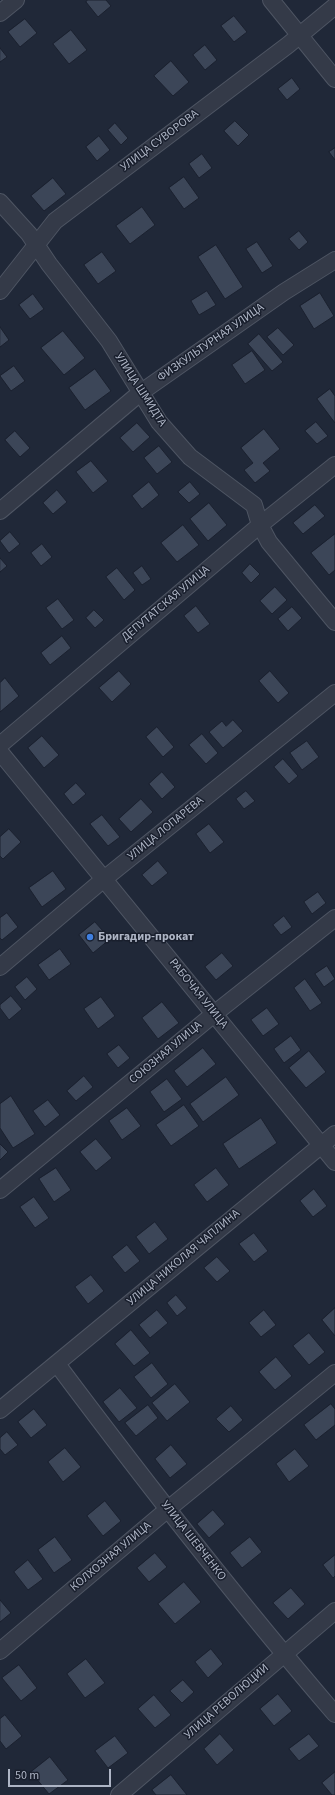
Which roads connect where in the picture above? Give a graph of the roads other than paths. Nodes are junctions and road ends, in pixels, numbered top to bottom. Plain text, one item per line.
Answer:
1 (16, 0) edge
2 (271, 0) edge
3 (335, 6) edge
4 (0, 13) edge
5 (300, 34) junction
6 (335, 79) edge
7 (0, 202) edge
8 (36, 244) junction
9 (335, 260) edge
10 (0, 291) edge
11 (140, 393) junction
12 (335, 465) edge
13 (0, 511) edge
14 (260, 525) junction
15 (335, 622) edge
16 (335, 693) edge
17 (0, 745) edge
18 (0, 752) edge
19 (104, 879) junction
20 (335, 918) edge
21 (0, 967) edge
22 (214, 1014) junction
23 (335, 1134) edge
24 (322, 1145) junction
25 (335, 1162) edge
26 (0, 1190) edge
27 (56, 1364) junction
28 (335, 1373) edge
29 (34, 1382) junction
30 (0, 1401) edge
31 (0, 1410) edge
32 (168, 1509) junction
33 (335, 1611) edge
34 (0, 1651) edge
35 (283, 1654) junction
36 (335, 1714) edge
37 (119, 1795) edge

1 - 4 street
2 - 5 street
3 - 5 street, УЛИЦА СУВОРОВА
5 - 6 street
5 - 8 street, УЛИЦА СУВОРОВА
7 - 8 street, УЛИЦА ШМИДТА
8 - 10 street, УЛИЦА СУВОРОВА
8 - 11 street, УЛИЦА ШМИДТА
9 - 11 street, ФИЗКУЛЬТУРНАЯ УЛИЦА
11 - 13 street, ФИЗКУЛЬТУРНАЯ УЛИЦА
11 - 14 street, УЛИЦА ШМИДТА
12 - 14 street, ДЕПУТАТСКАЯ УЛИЦА
14 - 15 street, УЛИЦА ШМИДТА
14 - 17 street, ДЕПУТАТСКАЯ УЛИЦА
16 - 19 street, УЛИЦА ЛОПАРЕВА
18 - 19 street, РАБОЧАЯ УЛИЦА
19 - 21 street, УЛИЦА ЛОПАРЕВА
19 - 22 street, РАБОЧАЯ УЛИЦА
20 - 22 street, СОЮЗНАЯ УЛИЦА
22 - 24 street, РАБОЧАЯ УЛИЦА
22 - 26 street, СОЮЗНАЯ УЛИЦА
23 - 24 street, УЛИЦА НИКОЛАЯ ЧАПЛИНА
24 - 25 street, РАБОЧАЯ УЛИЦА
24 - 27 street, УЛИЦА НИКОЛАЯ ЧАПЛИНА
27 - 29 street, УЛИЦА НИКОЛАЯ ЧАПЛИНА
27 - 32 street, УЛИЦА ШЕВЧЕНКО
28 - 32 street, КОЛХОЗНАЯ УЛИЦА
29 - 30 street
29 - 31 street
32 - 34 street, КОЛХОЗНАЯ УЛИЦА
32 - 35 street, УЛИЦА ШЕВЧЕНКО
33 - 35 street, УЛИЦА РЕВОЛЮЦИИ
35 - 36 street, УЛИЦА ШЕВЧЕНКО
35 - 37 street, УЛИЦА РЕВОЛЮЦИИ

